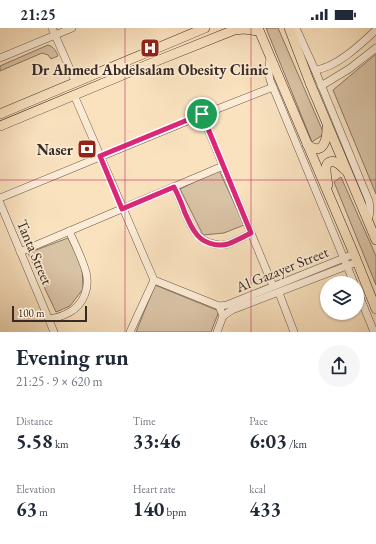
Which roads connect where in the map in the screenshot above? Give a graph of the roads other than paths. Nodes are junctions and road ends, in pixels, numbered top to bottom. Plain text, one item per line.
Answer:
1 (72, 28) edge
2 (290, 28) edge
3 (296, 28) edge
4 (235, 29) edge
5 (258, 29) edge
6 (197, 30) edge
7 (376, 30) edge
8 (54, 31) edge
9 (376, 48) edge
10 (0, 58) edge
11 (270, 58) junction
12 (315, 70) junction
13 (76, 83) junction
14 (321, 86) junction
15 (273, 87) junction
16 (74, 95) junction
17 (0, 114) edge
18 (202, 114) junction
19 (327, 123) junction
20 (0, 126) edge
21 (307, 144) junction
22 (100, 156) junction
23 (223, 166) junction
24 (346, 171) junction
25 (174, 187) junction
26 (0, 198) edge
27 (330, 198) junction
28 (0, 204) edge
29 (122, 209) junction
30 (368, 221) junction
31 (69, 231) junction
32 (251, 233) junction
33 (376, 240) edge
34 (20, 252) junction
35 (344, 258) junction
36 (355, 258) junction
37 (347, 266) junction
38 (351, 276) edge
39 (154, 280) junction
40 (273, 286) junction
41 (368, 290) junction
42 (364, 291) edge
43 (279, 293) junction
44 (219, 306) junction
45 (364, 307) edge
46 (376, 309) edge
47 (223, 316) junction
48 (49, 319) junction
49 (54, 332) edge
50 (130, 332) edge
51 (217, 332) edge
52 (294, 332) edge
53 (374, 332) edge

1 - 8 street
2 - 19 main road
3 - 12 street
4 - 5 main road
4 - 16 main road
5 - 11 main road
6 - 13 main road
7 - 12 street
8 - 10 street
8 - 13 street
9 - 14 street
11 - 15 street
11 - 21 main road
12 - 14 street
13 - 17 main road
14 - 30 street
15 - 18 street
15 - 35 street
16 - 20 main road
16 - 22 street
18 - 22 street
18 - 23 street
19 - 21 main road
19 - 24 main road
21 - 27 main road
22 - 26 street
22 - 29 street
23 - 25 street
23 - 32 street
24 - 27 main road
24 - 30 main road
25 - 29 street
25 - 32 street
27 - 36 main road
28 - 34 street, Tanta Street
29 - 31 street
29 - 39 street
30 - 33 main road
31 - 34 street
31 - 48 street
32 - 40 street
34 - 48 street, Tanta Street
35 - 36 street, Al Gazayer Street
35 - 37 street
35 - 40 street, Al Gazayer Street
36 - 37 street, Al Gazayer Street
36 - 41 main road
37 - 38 street
37 - 43 street, Al Gazayer Street
39 - 44 street
39 - 50 street
40 - 44 street, Al Gazayer Street
41 - 42 street
41 - 46 main road
43 - 47 street, Al Gazayer Street
43 - 52 street
44 - 47 street
45 - 53 street
47 - 51 street
48 - 49 street, Tanta Street

